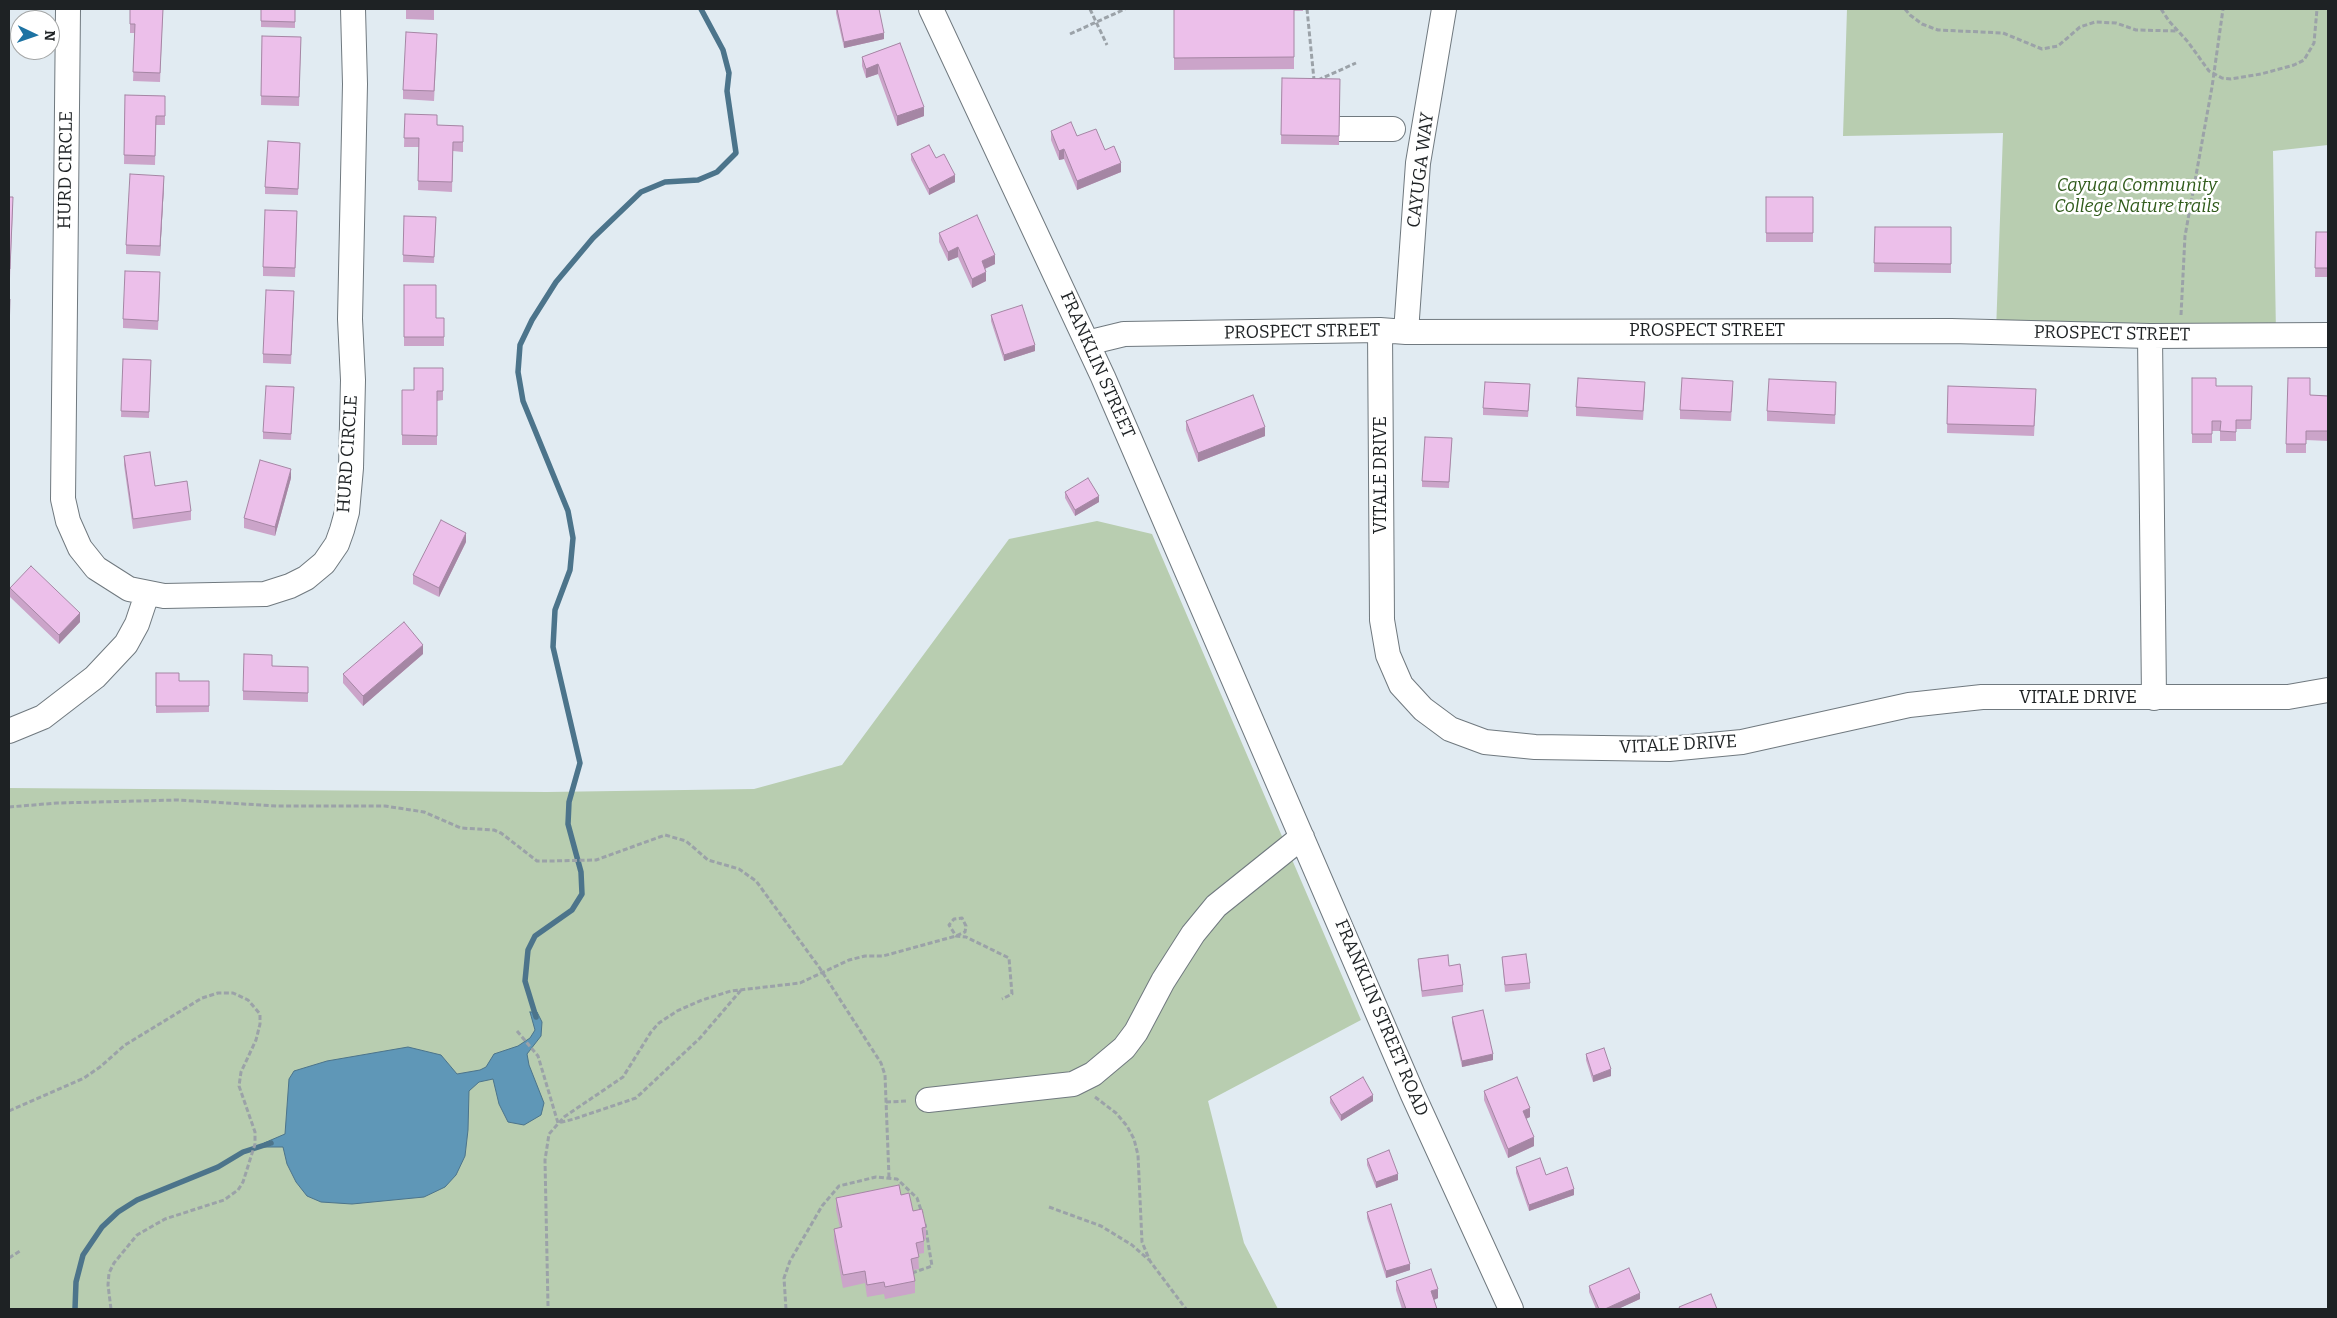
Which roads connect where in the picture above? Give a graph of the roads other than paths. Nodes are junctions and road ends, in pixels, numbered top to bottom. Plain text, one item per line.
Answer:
1 (68, 9) edge
2 (353, 9) edge
3 (931, 9) edge
4 (1444, 9) edge
5 (1339, 129) edge
6 (1393, 129) dead end
7 (1380, 330) junction
8 (1406, 332) junction
9 (2328, 335) edge
10 (2150, 336) junction
11 (1087, 343) junction
12 (147, 594) junction
13 (2328, 690) edge
14 (2154, 698) junction
15 (1254, 726) joint
16 (9, 731) edge
17 (1302, 837) junction
18 (928, 1100) dead end
19 (1511, 1309) edge

1 - 12 street, HURD CIRCLE
2 - 12 street, HURD CIRCLE
3 - 11 street, FRANKLIN STREET
4 - 8 street, CAYUGA WAY
5 - 6 street
7 - 8 street, PROSPECT STREET
7 - 11 street, PROSPECT STREET
7 - 14 street, VITALE DRIVE
8 - 10 street, PROSPECT STREET
9 - 10 street, PROSPECT STREET
10 - 14 street
11 - 15 street, FRANKLIN STREET
12 - 16 street
13 - 14 street, VITALE DRIVE
15 - 17 street, FRANKLIN STREET ROAD
17 - 18 street
17 - 19 street, FRANKLIN STREET ROAD

